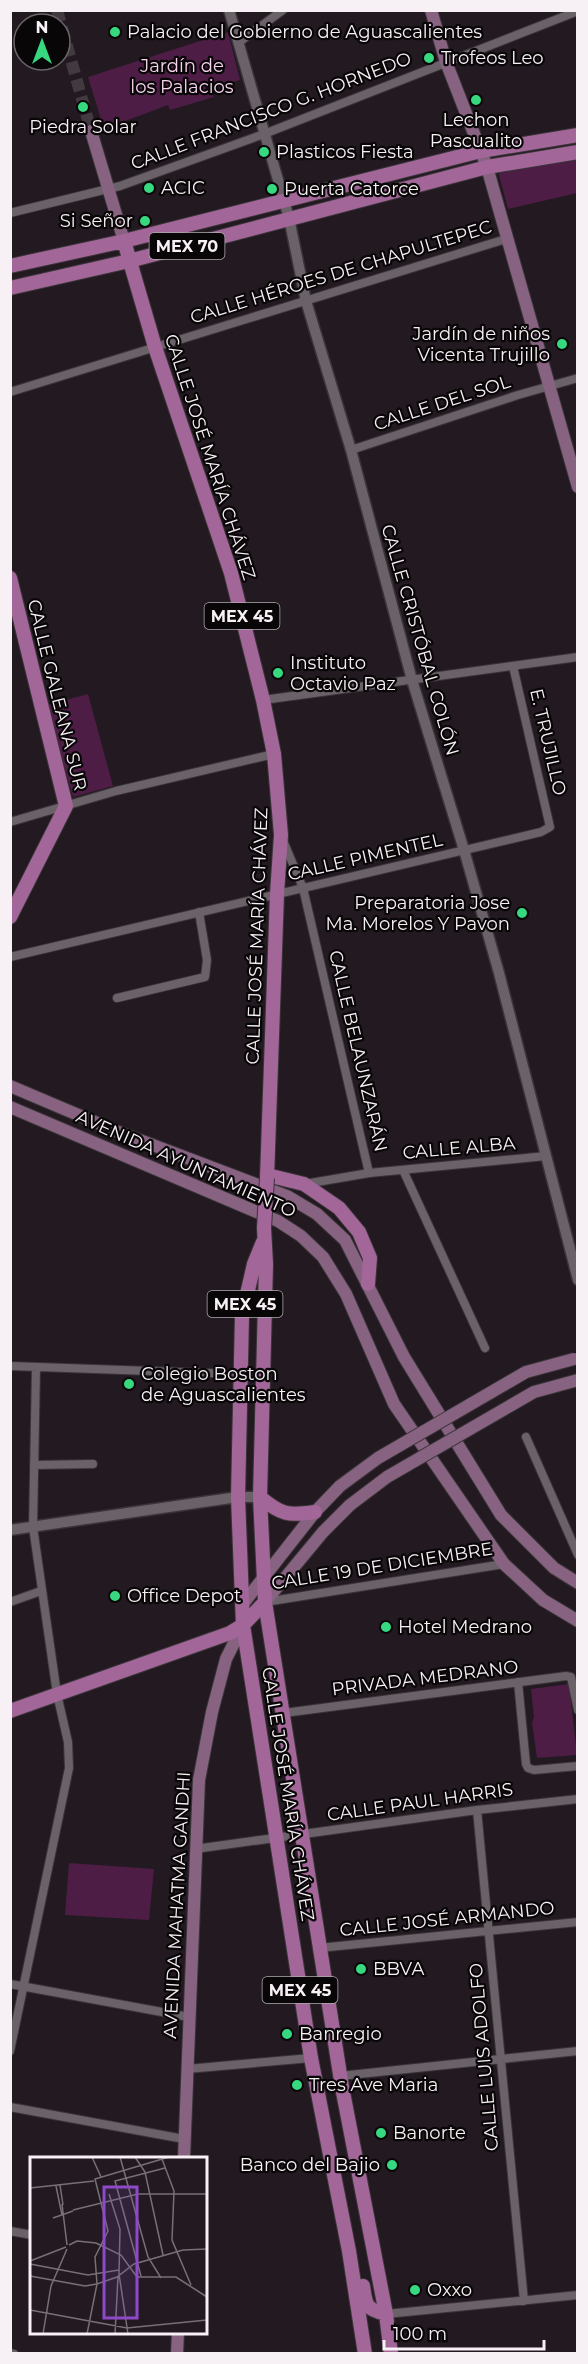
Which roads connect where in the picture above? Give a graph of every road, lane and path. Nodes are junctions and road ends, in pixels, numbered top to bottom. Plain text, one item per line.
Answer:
1 (229, 10) edge
2 (283, 10) edge
3 (431, 10) edge
4 (578, 11) edge
5 (238, 43) junction
6 (446, 62) junction
7 (92, 131) tunnel mouth
8 (264, 134) junction
9 (578, 135) edge
10 (481, 151) junction
11 (578, 152) edge
12 (487, 167) junction
13 (109, 190) junction
14 (284, 200) junction
15 (10, 213) edge
16 (289, 218) junction
17 (509, 238) junction
18 (124, 241) junction
19 (129, 261) junction
20 (10, 266) edge
21 (10, 288) edge
22 (306, 301) junction
23 (155, 347) junction
24 (578, 378) edge
25 (548, 386) junction
26 (10, 392) edge
27 (351, 450) junction
28 (578, 487) edge
29 (10, 578) edge
30 (578, 657) edge
31 (513, 666) junction
32 (412, 680) junction
33 (263, 700) junction
34 (274, 754) junction
35 (66, 806) junction
36 (10, 822) edge
37 (550, 827) joint
38 (281, 835) junction
39 (464, 850) junction
40 (303, 888) junction
41 (277, 894) junction
42 (199, 912) junction
43 (10, 917) edge
44 (10, 957) edge
45 (117, 998) dead end
46 (10, 1086) edge
47 (10, 1107) edge
48 (546, 1156) junction
49 (402, 1170) junction
50 (369, 1173) junction
51 (267, 1177) junction
52 (304, 1184) junction
53 (264, 1233) junction
54 (578, 1280) edge
55 (368, 1284) junction
56 (485, 1348) dead end
57 (576, 1358) edge
58 (10, 1366) edge
59 (36, 1368) junction
60 (240, 1374) junction
61 (263, 1375) junction
62 (578, 1380) edge
63 (526, 1437) dead end
64 (93, 1464) dead end
65 (34, 1465) junction
66 (238, 1497) junction
67 (260, 1497) junction
68 (315, 1512) junction
69 (33, 1527) junction
70 (10, 1530) edge
71 (578, 1555) edge
72 (504, 1564) junction
73 (262, 1578) junction
74 (578, 1584) edge
75 (41, 1592) junction
76 (10, 1602) edge
77 (265, 1602) junction
78 (242, 1605) junction
79 (578, 1621) edge
80 (243, 1625) junction
81 (518, 1682) junction
82 (57, 1694) junction
83 (578, 1710) edge
84 (10, 1711) edge
85 (284, 1713) junction
86 (578, 1766) edge
87 (578, 1799) edge
88 (477, 1810) junction
89 (301, 1835) junction
90 (277, 1838) junction
91 (195, 1849) junction
92 (578, 1922) edge
93 (489, 1931) junction
94 (319, 1948) junction
95 (10, 1984) edge
96 (23, 1986) junction
97 (189, 2017) junction
98 (10, 2051) edge
99 (578, 2051) edge
100 (311, 2058) junction
101 (501, 2059) junction
102 (187, 2069) junction
103 (340, 2076) junction
104 (10, 2107) edge
105 (184, 2139) junction
106 (184, 2157) edge
107 (10, 2231) edge
108 (30, 2235) edge
109 (349, 2251) junction
110 (578, 2295) edge
111 (524, 2301) junction
112 (386, 2314) junction
113 (178, 2334) edge
114 (177, 2354) edge
115 (365, 2354) edge
116 (391, 2354) edge

1 - 5 street, CALLE CRISTÓBAL COLÓN
2 - 5 street
3 - 6 main road
4 - 6 street, CALLE FRANCISCO G. HORNEDO
5 - 8 street, CALLE CRISTÓBAL COLÓN
6 - 8 street, CALLE FRANCISCO G. HORNEDO
6 - 10 main road
7 - 13 main road
8 - 13 street, CALLE FRANCISCO G. HORNEDO
8 - 14 street, CALLE CRISTÓBAL COLÓN
9 - 10 main road, MEX 70
10 - 12 main road
10 - 14 main road, MEX 70
11 - 12 main road, MEX 70
12 - 16 main road, MEX 70
12 - 17 main road
13 - 15 street, CALLE FRANCISCO G. HORNEDO
13 - 18 main road
14 - 16 street, CALLE CRISTÓBAL COLÓN
14 - 18 main road, MEX 70
16 - 19 main road, MEX 70
16 - 22 street, CALLE CRISTÓBAL COLÓN
17 - 22 street, CALLE HÉROES DE CHAPULTEPEC
17 - 25 main road
18 - 19 main road, MEX 45
18 - 20 main road, MEX 70
19 - 21 main road, MEX 70
19 - 23 main road, CALLE JOSÉ MARÍA CHÁVEZ / MEX 45
22 - 23 street, CALLE HÉROES DE CHAPULTEPEC
22 - 27 street, CALLE CRISTÓBAL COLÓN
23 - 26 street, CALLE HÉROES DE CHAPULTEPEC
23 - 33 main road, CALLE JOSÉ MARÍA CHÁVEZ / MEX 45
24 - 25 street, CALLE DEL SOL
25 - 27 street, CALLE DEL SOL
25 - 28 main road
27 - 32 street, CALLE CRISTÓBAL COLÓN
29 - 35 main road, CALLE GALEANA SUR
30 - 31 street
31 - 32 street
31 - 37 street, E. TRUJILLO
32 - 33 street
32 - 39 street, CALLE CRISTÓBAL COLÓN
33 - 34 main road, CALLE JOSÉ MARÍA CHÁVEZ / MEX 45
34 - 35 street
34 - 38 main road, CALLE JOSÉ MARÍA CHÁVEZ / MEX 45
35 - 36 street
35 - 43 main road, CALLE GALEANA SUR
37 - 39 street, CALLE PIMENTEL
38 - 40 street, CALLE BELAUNZARÁN
38 - 41 main road, CALLE JOSÉ MARÍA CHÁVEZ / MEX 45
39 - 40 street, CALLE PIMENTEL
39 - 48 street, CALLE CRISTÓBAL COLÓN
40 - 41 street, CALLE PIMENTEL
40 - 50 street, CALLE BELAUNZARÁN
41 - 42 street, CALLE PIMENTEL
41 - 51 main road, CALLE JOSÉ MARÍA CHÁVEZ / MEX 45
42 - 44 street, CALLE PIMENTEL
42 - 45 street
46 - 55 main road, AVENIDA AYUNTAMIENTO
47 - 72 main road, AVENIDA AYUNTAMIENTO
48 - 49 street, CALLE ALBA
48 - 54 street, CALLE CRISTÓBAL COLÓN
49 - 50 street, CALLE ALBA
49 - 56 street
50 - 52 street, CALLE ALBA
51 - 52 main road
51 - 53 main road, CALLE JOSÉ MARÍA CHÁVEZ / MEX 45, bridge
52 - 55 main road
53 - 60 main road, CALLE JOSÉ MARÍA CHÁVEZ / MEX 45
53 - 61 main road, CALLE JOSÉ MARÍA CHÁVEZ / MEX 45
55 - 74 main road, AVENIDA AYUNTAMIENTO
57 - 68 main road, bridge
58 - 59 street
59 - 60 street
59 - 65 street
60 - 61 street
60 - 66 main road, CALLE JOSÉ MARÍA CHÁVEZ / MEX 45
61 - 67 main road, CALLE JOSÉ MARÍA CHÁVEZ / MEX 45
62 - 77 main road, bridge
63 - 71 street
64 - 65 street
65 - 69 street
66 - 67 street
66 - 69 street
66 - 78 main road, CALLE JOSÉ MARÍA CHÁVEZ / MEX 45
67 - 68 main road
67 - 73 main road, CALLE JOSÉ MARÍA CHÁVEZ / MEX 45
68 - 73 main road
69 - 70 street
69 - 75 street
72 - 77 street, CALLE 19 DE DICIEMBRE
72 - 79 main road, AVENIDA AYUNTAMIENTO
73 - 77 main road, CALLE JOSÉ MARÍA CHÁVEZ / MEX 45
73 - 78 main road
75 - 76 street
75 - 82 street
77 - 80 main road
77 - 85 main road, CALLE JOSÉ MARÍA CHÁVEZ / MEX 45
78 - 80 main road, CALLE JOSÉ MARÍA CHÁVEZ / MEX 45
80 - 82 main road
80 - 90 main road, CALLE JOSÉ MARÍA CHÁVEZ / MEX 45
80 - 91 main road, AVENIDA MAHATMA GANDHI
81 - 83 street, PRIVADA MEDRANO
81 - 85 street, PRIVADA MEDRANO
81 - 86 street
82 - 84 main road
82 - 96 street
85 - 89 main road, CALLE JOSÉ MARÍA CHÁVEZ / MEX 45
87 - 88 street, CALLE PAUL HARRIS
88 - 89 street, CALLE PAUL HARRIS
88 - 93 street, CALLE LUIS ADOLFO
89 - 90 street, CALLE PAUL HARRIS
89 - 94 main road, CALLE JOSÉ MARÍA CHÁVEZ / MEX 45
90 - 91 street, CALLE PAUL HARRIS
90 - 100 main road, CALLE JOSÉ MARÍA CHÁVEZ / MEX 45
91 - 97 main road, AVENIDA MAHATMA GANDHI
92 - 93 street, CALLE JOSÉ ARMANDO
93 - 94 street, CALLE JOSÉ ARMANDO
93 - 101 street, CALLE LUIS ADOLFO
94 - 103 main road, CALLE JOSÉ MARÍA CHÁVEZ / MEX 45
95 - 96 street
96 - 97 street
96 - 98 street
97 - 102 main road, AVENIDA MAHATMA GANDHI
99 - 101 street
100 - 102 street
100 - 109 main road, CALLE JOSÉ MARÍA CHÁVEZ / MEX 45
101 - 103 street
101 - 111 street, CALLE LUIS ADOLFO
102 - 105 main road, AVENIDA MAHATMA GANDHI
103 - 112 main road, CALLE JOSÉ MARÍA CHÁVEZ / MEX 45
104 - 105 street
105 - 106 main road, AVENIDA MAHATMA GANDHI
107 - 108 street
109 - 112 main road
109 - 115 main road, CALLE JOSÉ MARÍA CHÁVEZ / MEX 45
110 - 111 street
111 - 112 street
112 - 116 main road, CALLE JOSÉ MARÍA CHÁVEZ / MEX 45
113 - 114 main road

